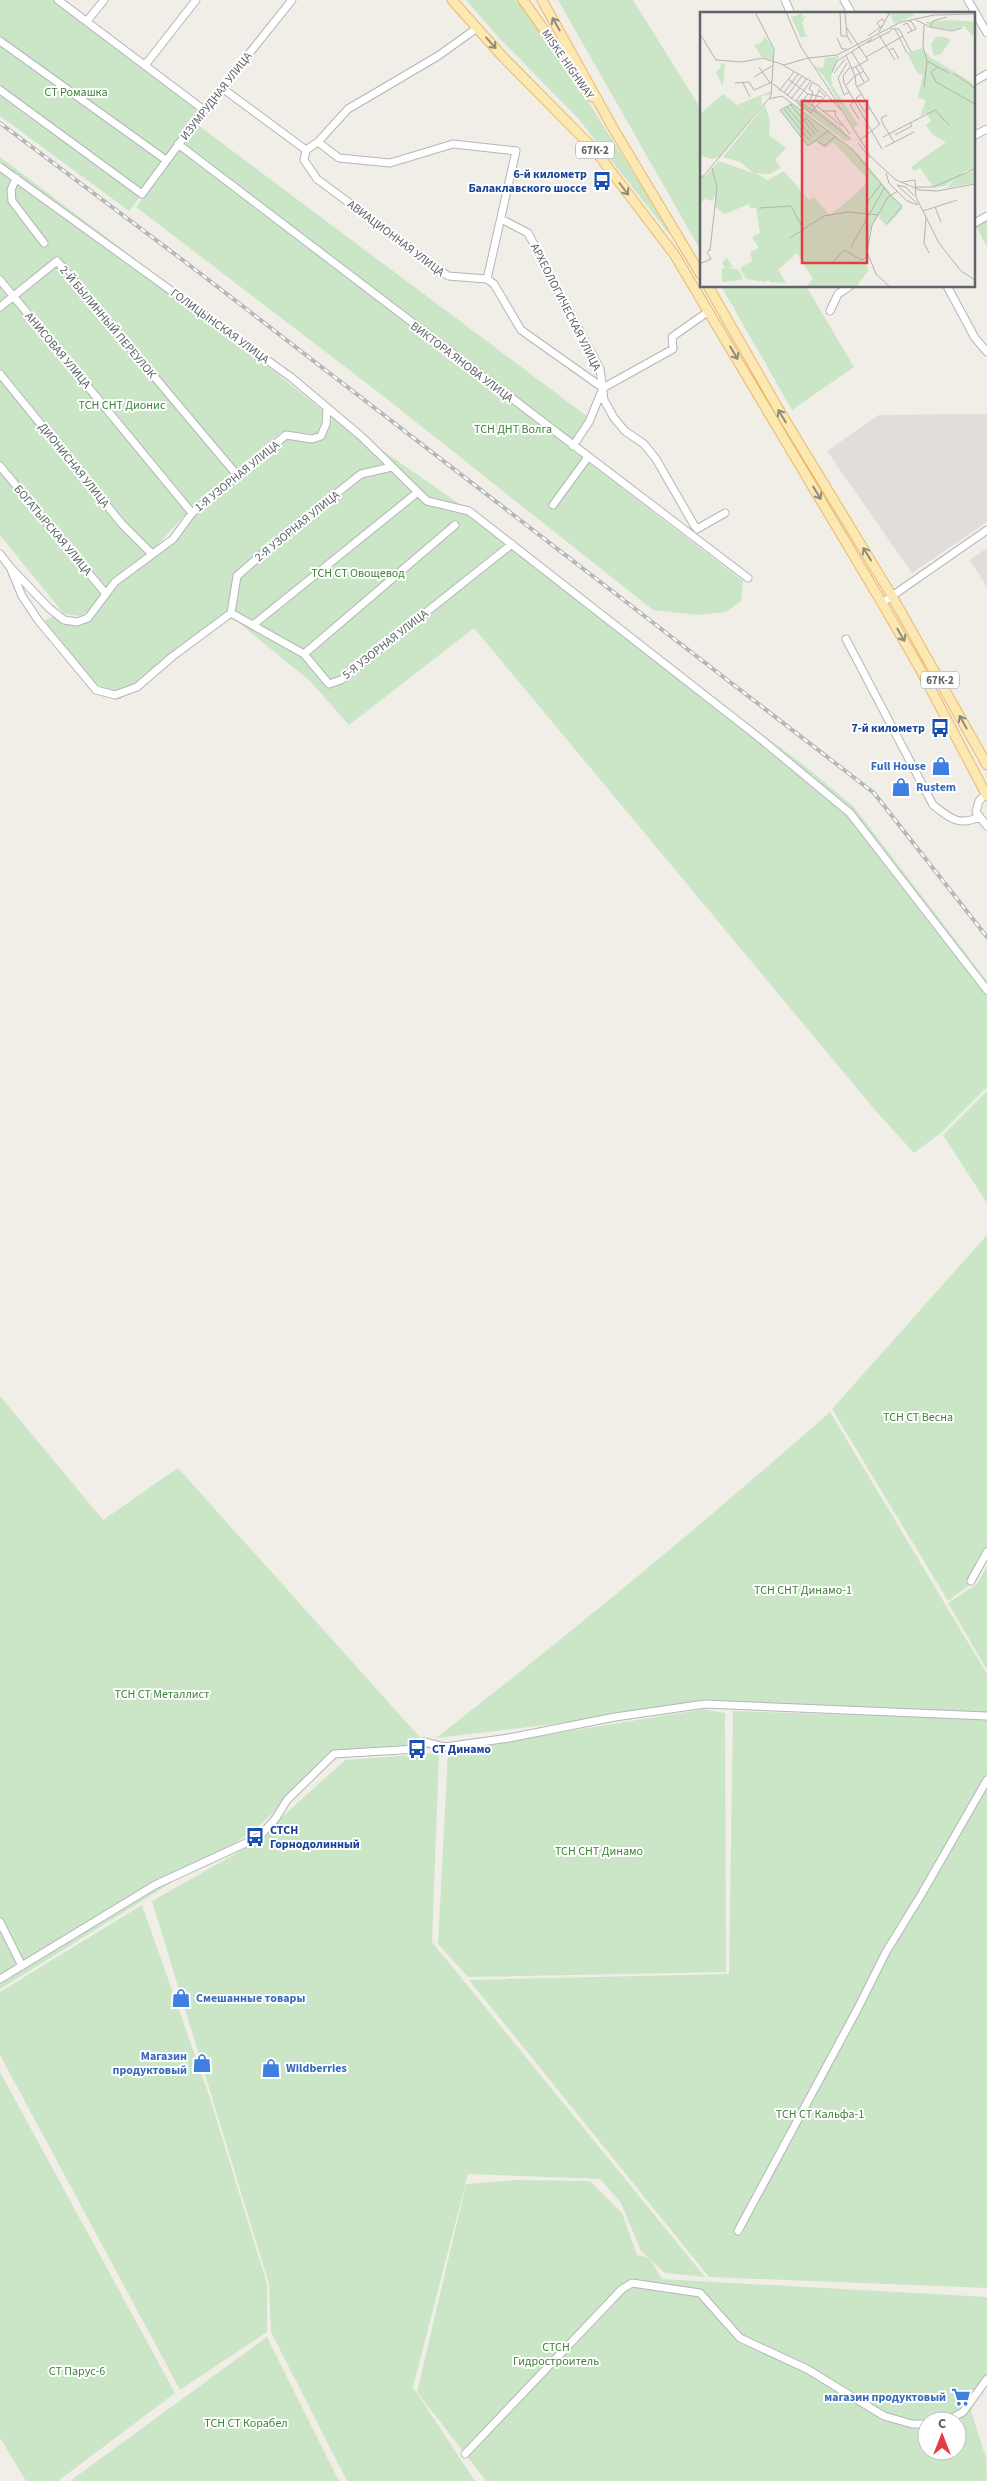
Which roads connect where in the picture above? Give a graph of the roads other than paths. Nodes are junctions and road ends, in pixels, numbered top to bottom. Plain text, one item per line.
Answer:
1 (58, 0) edge
2 (104, 0) edge
3 (196, 0) edge
4 (292, 0) edge
5 (523, 0) edge
6 (542, 0) edge
7 (785, 0) edge
8 (844, 0) edge
9 (968, 0) edge
10 (455, 2) edge
11 (790, 12) edge
12 (851, 12) edge
13 (87, 21) junction
14 (477, 28) junction
15 (987, 33) edge
16 (0, 41) edge
17 (146, 64) junction
18 (987, 74) edge
19 (974, 81) edge
20 (222, 88) junction
21 (0, 90) edge
22 (204, 110) junction
23 (613, 128) junction
24 (987, 129) edge
25 (974, 136) edge
26 (318, 142) junction
27 (178, 144) junction
28 (306, 150) junction
29 (166, 160) junction
30 (0, 167) edge
31 (16, 178) junction
32 (987, 216) edge
33 (501, 219) junction
34 (974, 223) edge
35 (44, 243) dead end
36 (700, 273) edge
37 (487, 279) junction
38 (0, 280) edge
39 (709, 288) edge
40 (847, 288) edge
41 (948, 288) edge
42 (13, 295) junction
43 (0, 307) edge
44 (709, 311) junction
45 (830, 311) dead end
46 (987, 352) edge
47 (0, 374) edge
48 (603, 388) junction
49 (327, 408) junction
50 (572, 446) junction
51 (588, 458) junction
52 (0, 466) edge
53 (392, 467) junction
54 (238, 475) junction
55 (418, 492) junction
56 (553, 505) dead end
57 (192, 512) junction
58 (724, 513) dead end
59 (455, 525) dead end
60 (987, 530) edge
61 (512, 544) junction
62 (0, 554) edge
63 (152, 554) junction
64 (10, 567) junction
65 (748, 578) dead end
66 (106, 594) junction
67 (892, 596) junction
68 (882, 603) junction
69 (231, 613) junction
70 (253, 625) junction
71 (846, 639) dead end
72 (304, 654) junction
73 (987, 765) edge
74 (987, 795) edge
75 (979, 817) junction
76 (987, 826) edge
77 (987, 990) edge
78 (987, 1552) edge
79 (971, 1581) dead end
80 (987, 1716) edge
81 (987, 1780) edge
82 (0, 1922) edge
83 (22, 1966) junction
84 (0, 1979) edge
85 (738, 2231) dead end
86 (987, 2379) edge
87 (964, 2411) edge
88 (917, 2424) edge
89 (465, 2454) dead end

1 - 13 street
2 - 13 street
3 - 17 street
4 - 20 street, ИЗУМРУДНАЯ УЛИЦА
5 - 23 main road, MISKE HIGHWAY / 67К-2
23 -> 6 main road
7 - 11 street
8 - 12 street
9 - 15 street
10 - 14 main road, 67К-2
13 - 17 street
14 - 26 street
14 -> 44 main road, 67К-2
16 - 29 street
17 - 22 street
18 - 19 street
20 - 22 street, ИЗУМРУДНАЯ УЛИЦА
20 - 28 street
21 - 29 street, ИЗУМРУДНАЯ УЛИЦА
22 - 27 street, ИЗУМРУДНАЯ УЛИЦА
23 - 36 main road, 67К-2
24 - 25 street
26 - 28 street
26 - 33 street
27 - 29 street, ИЗУМРУДНАЯ УЛИЦА
27 - 50 street, ВИКТОРА ЯНОВА УЛИЦА
28 - 37 street, АВИАЦИОННАЯ УЛИЦА
30 - 31 street, ГОЛИЦЫНСКАЯ УЛИЦА
31 - 35 street
31 - 49 street, ГОЛИЦЫНСКАЯ УЛИЦА
32 - 34 street
33 - 37 street
33 - 48 street, АРХЕОЛОГИЧЕСКАЯ УЛИЦА
37 - 48 street
38 - 42 street, АНИСОВАЯ УЛИЦА
67 -> 39 main road, 67К-2
40 - 45 street
41 - 46 street
42 - 43 street
42 - 54 street, 2-Й БЫЛИННЫЙ ПЕРЕУЛОК
42 - 57 street, АНИСОВАЯ УЛИЦА
44 - 48 street
44 -> 68 main road, 67К-2
47 - 63 street, ДИОНИСНАЯ УЛИЦА
48 - 50 street
48 - 58 street, АРХЕОЛОГИЧЕСКАЯ УЛИЦА
49 - 53 street, ГОЛИЦЫНСКАЯ УЛИЦА
49 - 54 street, 1-Я УЗОРНАЯ УЛИЦА
50 - 51 street, ВИКТОРА ЯНОВА УЛИЦА
51 - 56 street
51 - 65 street, ВИКТОРА ЯНОВА УЛИЦА
52 - 66 street, БОГАТЫРСКАЯ УЛИЦА
53 - 55 street, ГОЛИЦЫНСКАЯ УЛИЦА
53 - 69 street, 2-Я УЗОРНАЯ УЛИЦА
54 - 57 street, 1-Я УЗОРНАЯ УЛИЦА
55 - 61 street, ГОЛИЦЫНСКАЯ УЛИЦА
55 - 70 street
57 - 63 street, 1-Я УЗОРНАЯ УЛИЦА
59 - 72 street
60 - 67 street
61 - 72 street, 5-Я УЗОРНАЯ УЛИЦА
61 - 77 street
62 - 64 street
63 - 66 street, 1-Я УЗОРНАЯ УЛИЦА
64 - 66 street, 1-Я УЗОРНАЯ УЛИЦА
64 - 69 street
67 - 68 street
73 -> 67 main road, 67К-2
68 -> 74 main road, 67К-2
69 - 70 street, 5-Я УЗОРНАЯ УЛИЦА
70 - 72 street, 5-Я УЗОРНАЯ УЛИЦА
71 - 75 street
74 - 75 street
75 - 76 street
78 - 79 street
80 - 83 street
81 - 85 street
82 - 83 street
83 - 84 street
86 - 87 street
88 - 89 street

